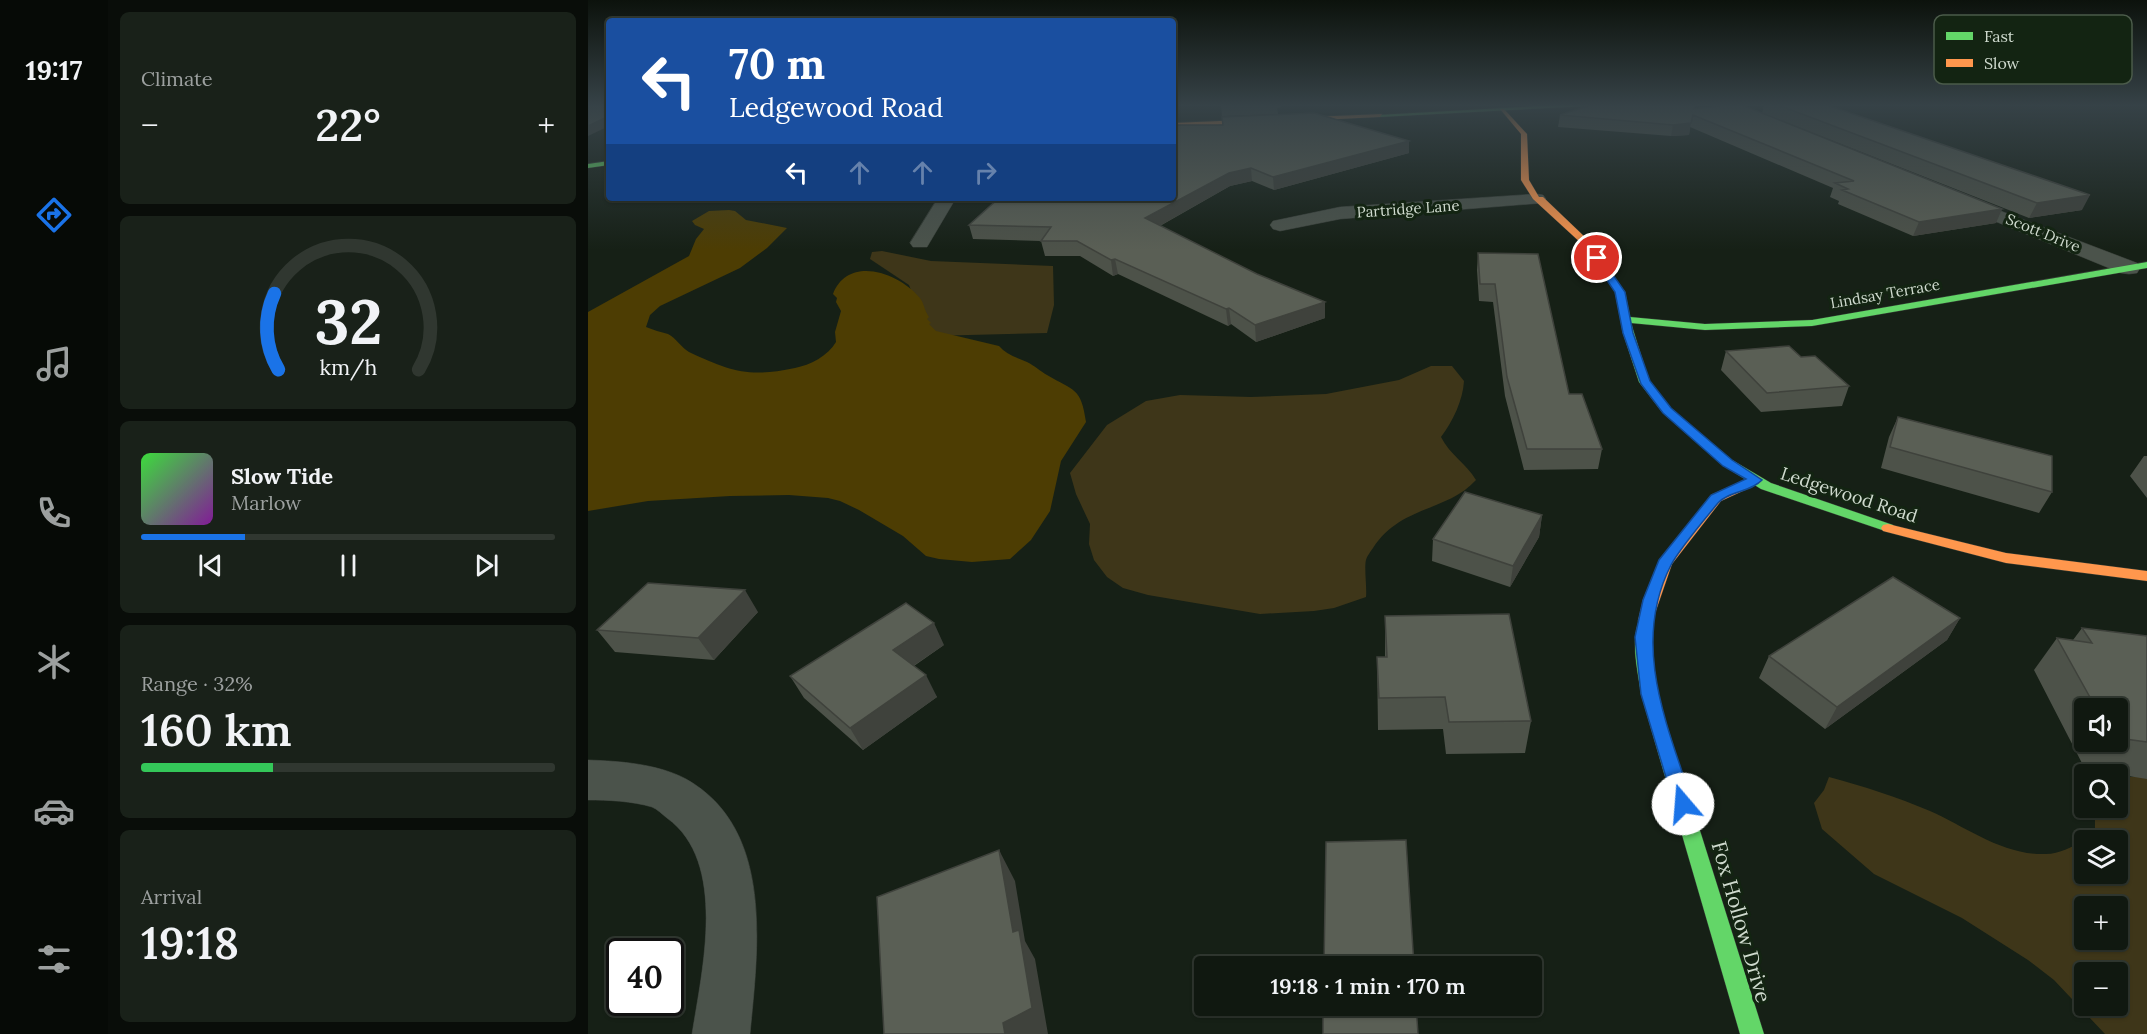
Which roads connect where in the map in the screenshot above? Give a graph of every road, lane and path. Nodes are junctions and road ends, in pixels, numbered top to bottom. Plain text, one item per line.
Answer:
1 (1524, 153) edge
2 (606, 163) edge
3 (588, 166) edge
4 (1942, 193) edge
5 (1537, 199) junction
6 (945, 201) edge
7 (1280, 225) dead end
8 (920, 243) dead end
9 (2147, 265) edge
10 (2129, 268) junction
11 (1626, 320) junction
12 (1755, 480) junction
13 (2147, 576) edge
14 (588, 780) edge
15 (722, 1034) edge
16 (1752, 1034) edge

1 - 5 street, Ledgewood Road
2 - 3 street
4 - 10 street, Scott Drive
5 - 7 street, Partridge Lane
5 - 11 street, Ledgewood Road
6 - 8 street
9 - 10 street, Lindsay Terrace
10 - 11 street, Lindsay Terrace
11 - 12 street, Ledgewood Road
12 - 13 street, Ledgewood Road
12 - 16 street, Fox Hollow Drive
14 - 15 street

